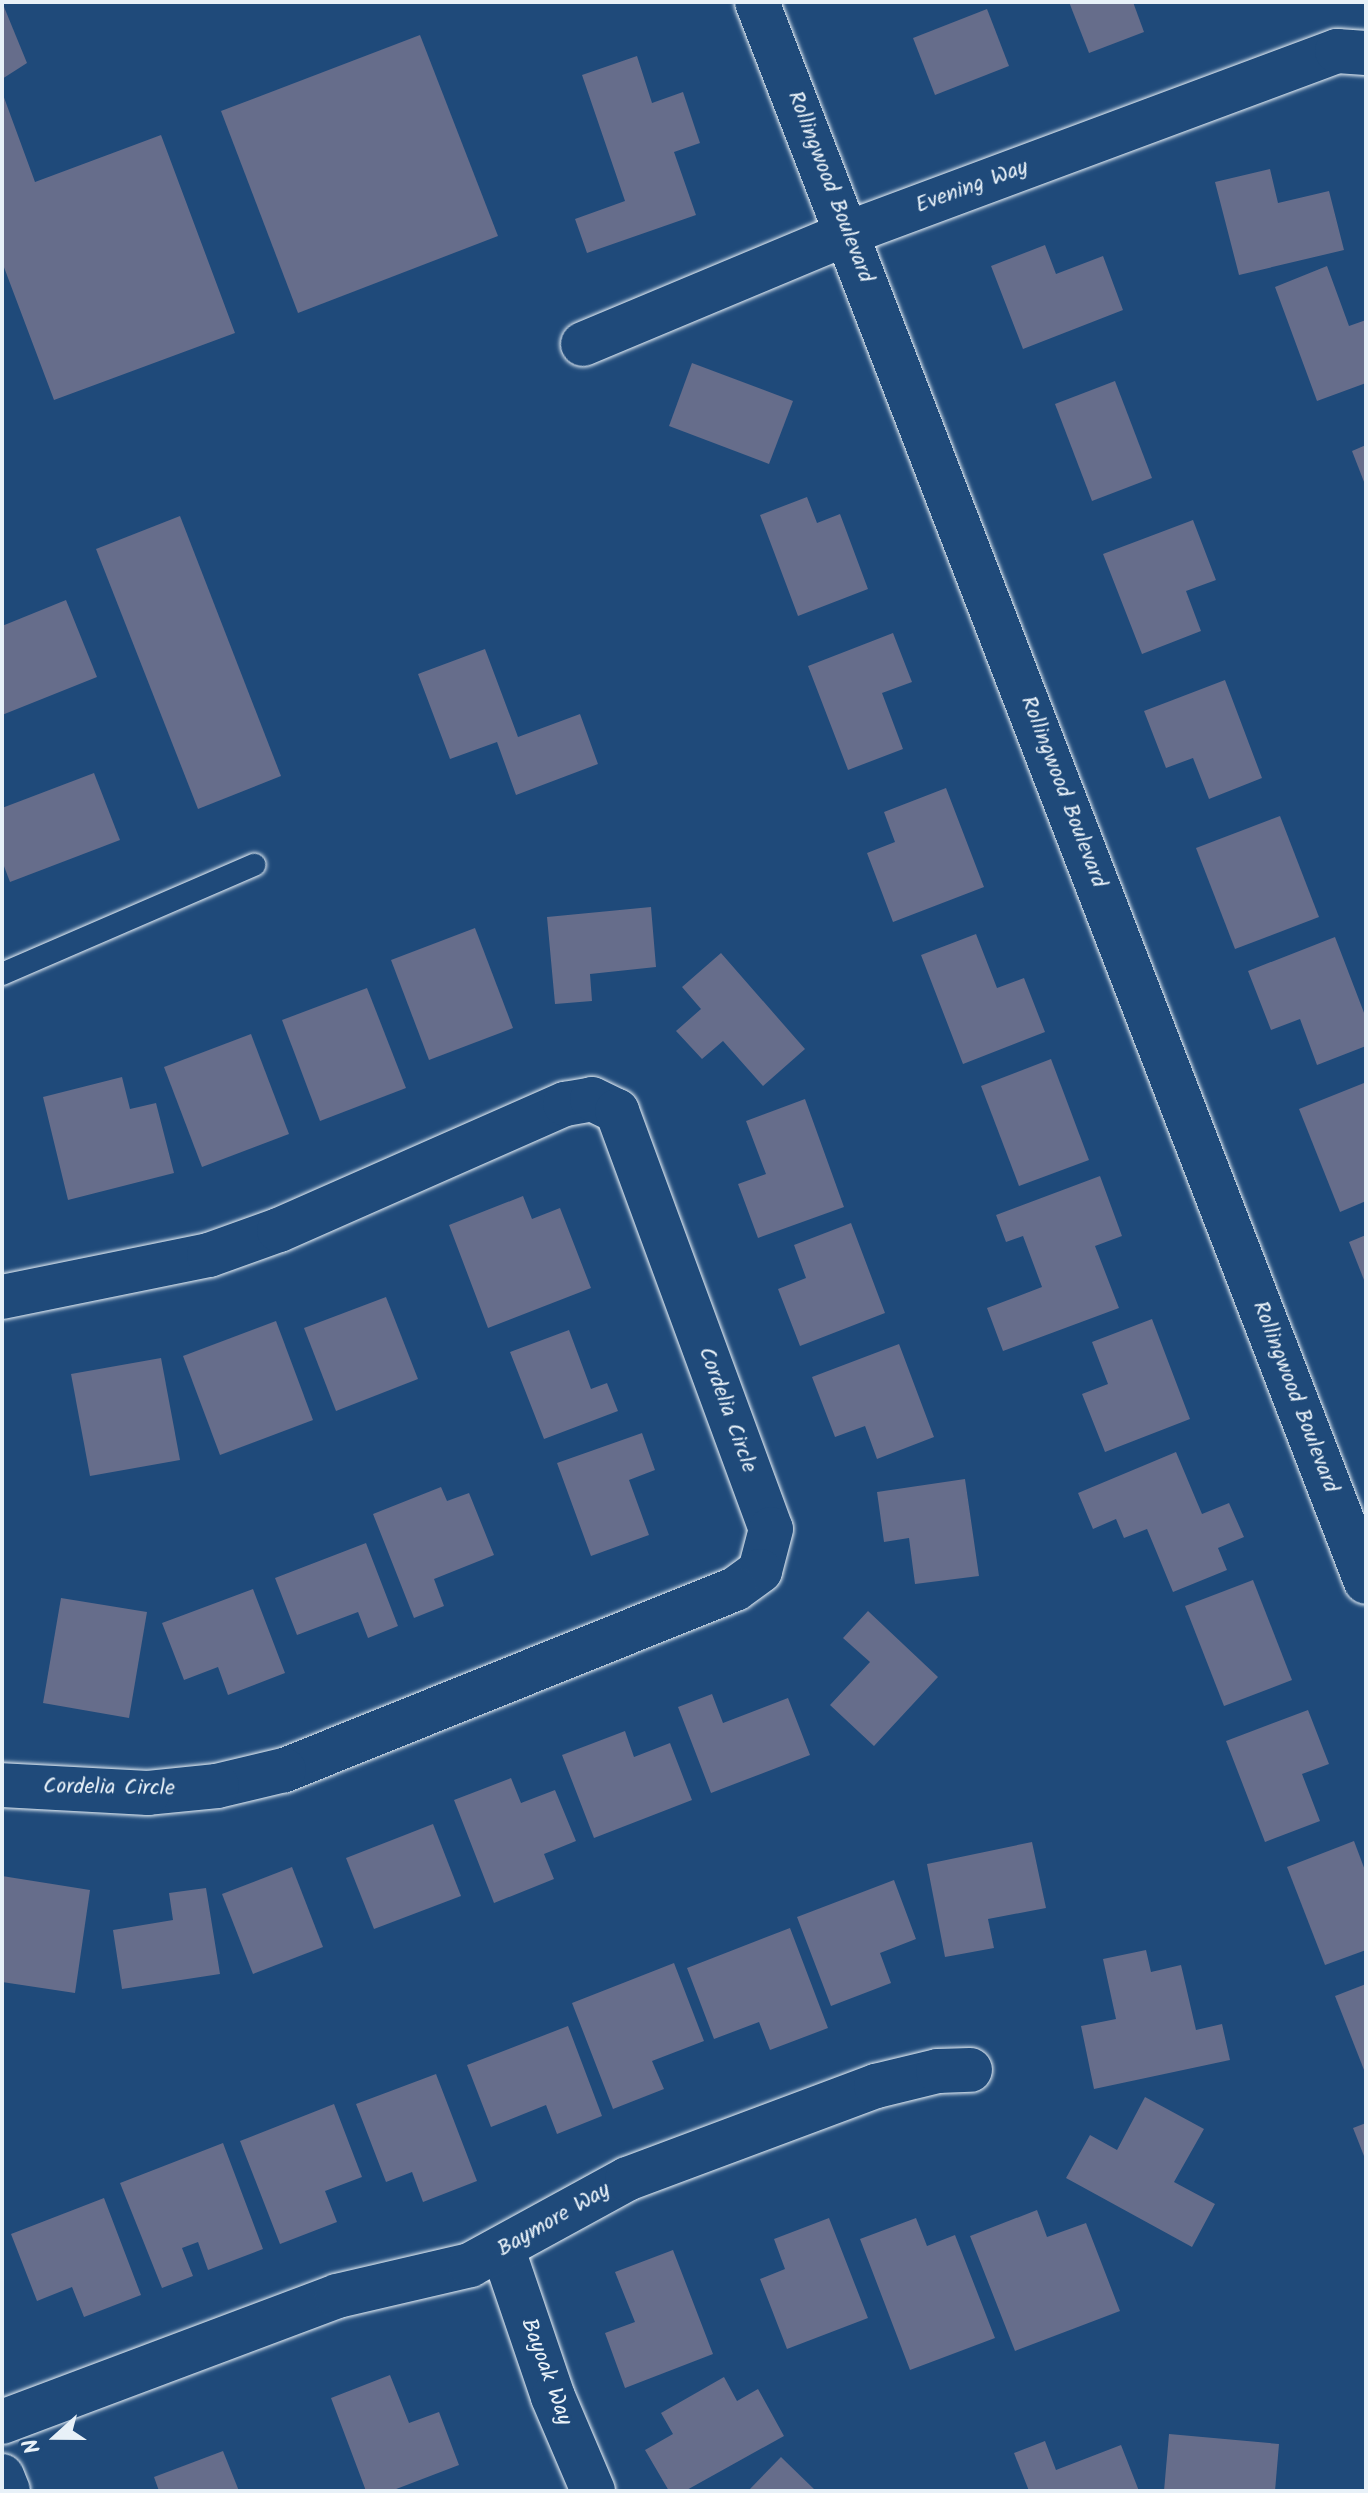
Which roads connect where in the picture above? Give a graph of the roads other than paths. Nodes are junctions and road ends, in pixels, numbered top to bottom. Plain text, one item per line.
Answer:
1 (757, 2) edge
2 (1366, 53) edge
3 (848, 233) junction
4 (583, 344) dead end
5 (254, 865) dead end
6 (2, 974) edge
7 (2, 1297) edge
8 (1366, 1582) edge
9 (2, 1785) edge
10 (970, 2070) dead end
11 (503, 2250) junction
12 (2, 2422) edge
13 (2, 2476) edge
14 (8, 2491) edge
15 (593, 2491) edge

1 - 3 street, Rollingwood Boulevard
2 - 3 street, Evening Way
3 - 4 street, Evening Way
3 - 8 street, Rollingwood Boulevard
5 - 6 lane
7 - 9 street, Cordelia Circle
10 - 11 street, Baymore Way
11 - 12 street, Baymore Way
11 - 15 street, Bayoak Way
13 - 14 street

